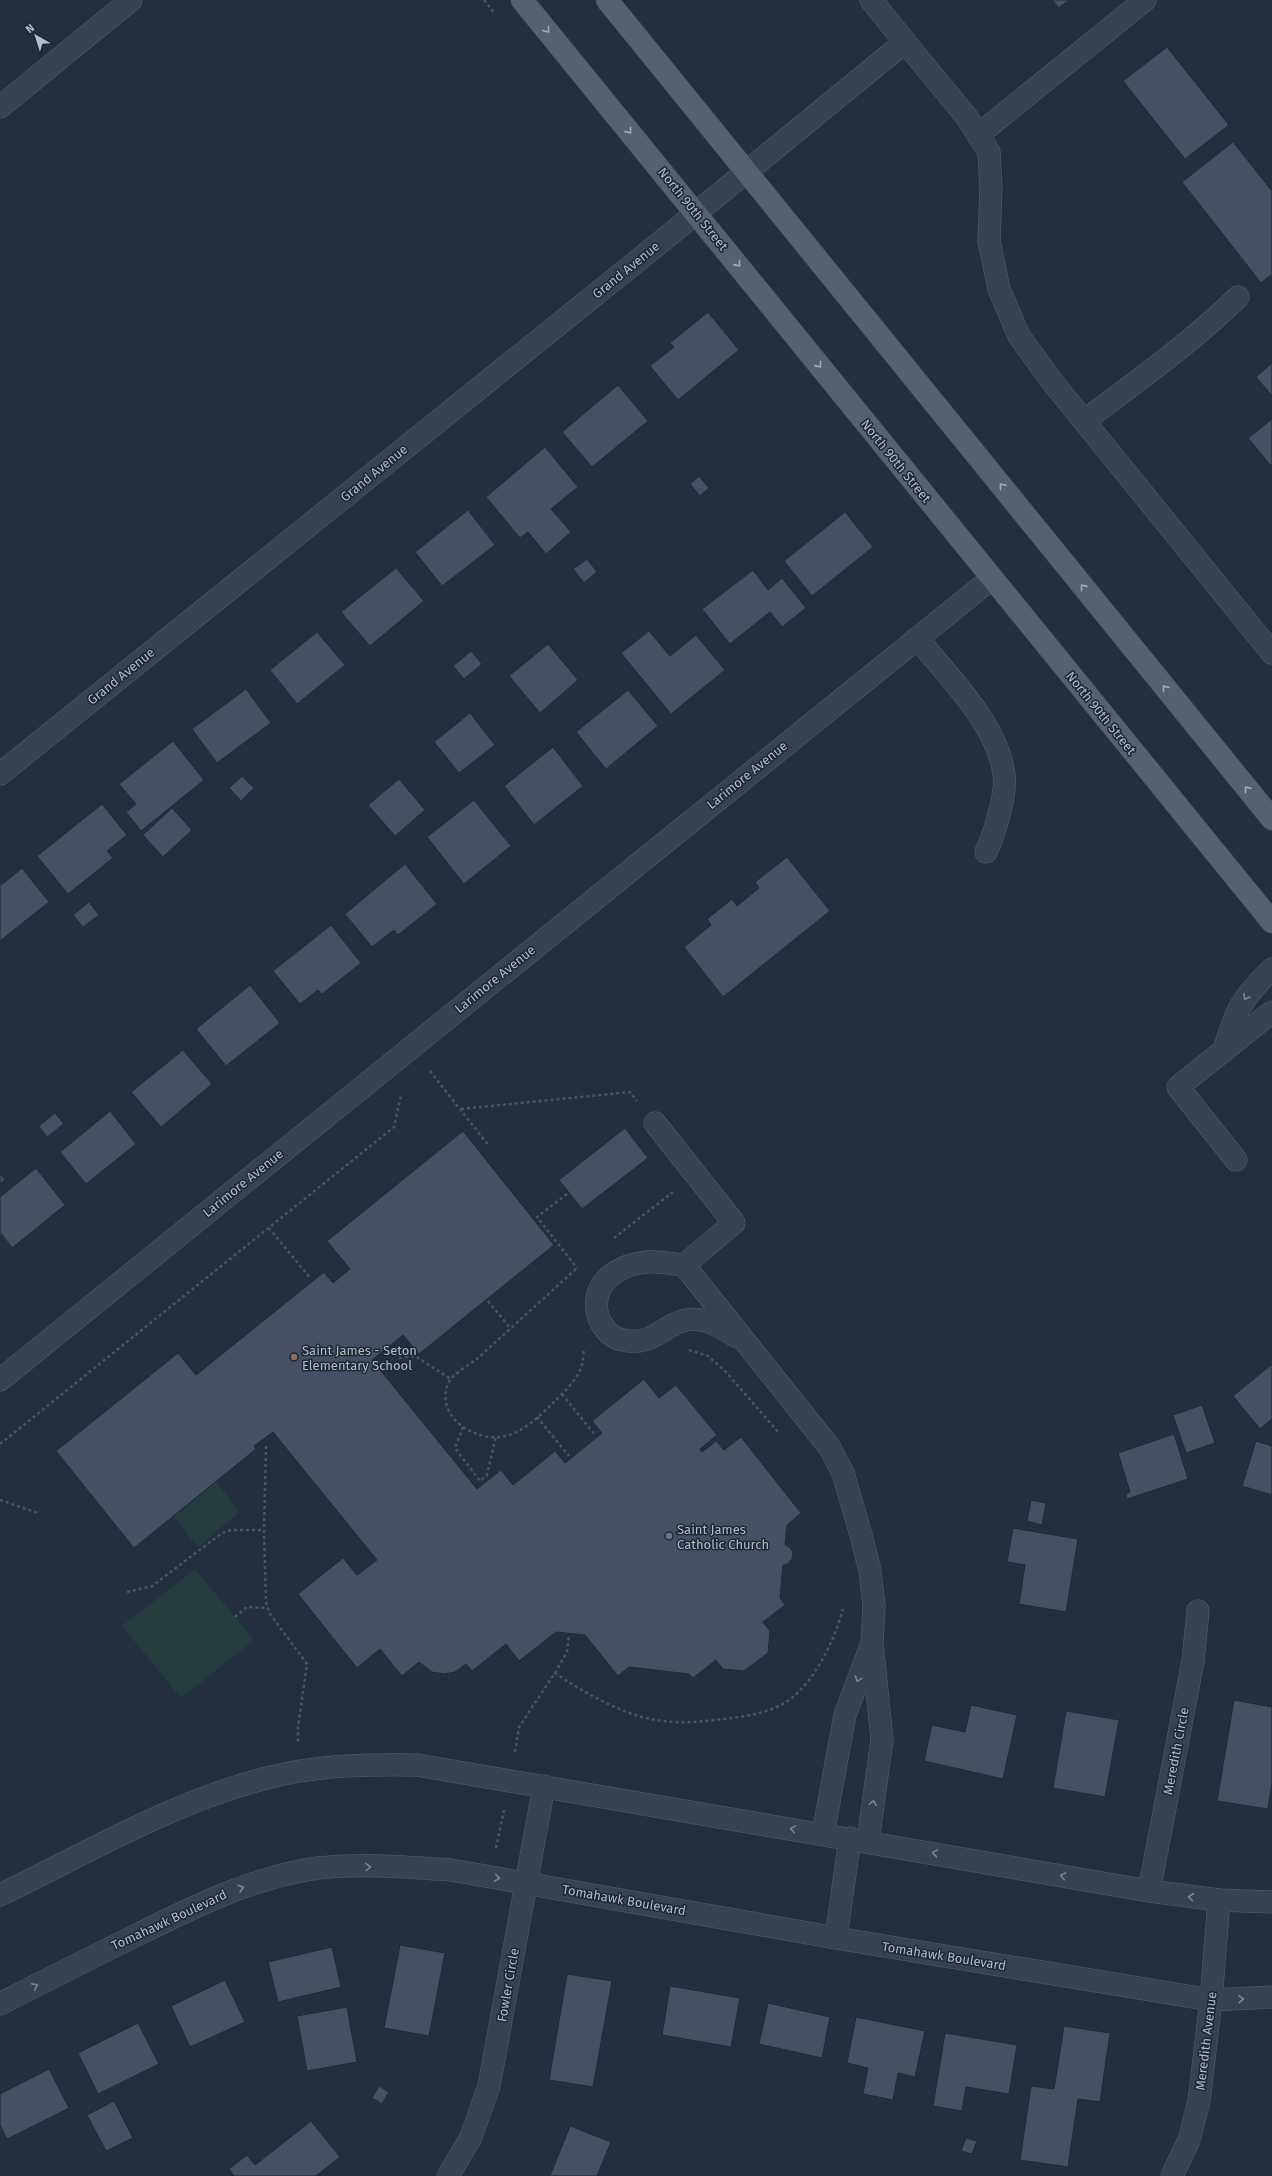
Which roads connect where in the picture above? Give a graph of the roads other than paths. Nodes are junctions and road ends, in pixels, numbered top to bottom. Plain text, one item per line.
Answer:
1 (131, 0) edge
2 (522, 0) edge
3 (607, 0) edge
4 (871, 0) edge
5 (1145, 0) edge
6 (905, 42) junction
7 (0, 107) edge
8 (978, 135) junction
9 (747, 172) junction
10 (697, 213) junction
11 (1238, 297) dead end
12 (1084, 421) junction
13 (991, 579) junction
14 (917, 638) junction
15 (1272, 653) edge
16 (0, 774) edge
17 (1272, 819) edge
18 (986, 852) dead end
19 (1272, 922) edge
20 (1272, 969) edge
21 (1272, 1012) edge
22 (1224, 1051) junction
23 (655, 1123) road end
24 (1236, 1160) dead end
25 (684, 1265) junction
26 (745, 1341) junction
27 (0, 1380) edge
28 (1198, 1611) dead end
29 (872, 1643) junction
30 (544, 1786) junction
31 (823, 1834) junction
32 (859, 1840) junction
33 (527, 1883) junction
34 (1149, 1891) junction
35 (0, 1896) edge
36 (1219, 1900) junction
37 (1272, 1902) edge
38 (836, 1938) junction
39 (1272, 1997) edge
40 (1211, 2000) junction
41 (0, 2004) edge
42 (448, 2176) edge
43 (1172, 2176) edge

1 - 7 street
2 -> 10 main road, North 90th Street
3 - 9 main road
4 - 6 street
5 - 8 street
6 - 8 street
6 - 9 street, Grand Avenue
8 - 12 street
9 - 10 street, Grand Avenue
17 -> 9 main road
10 -> 13 main road, North 90th Street
10 - 16 street, Grand Avenue
11 - 12 street
12 - 15 street
13 - 14 street, Larimore Avenue
13 - 19 main road, North 90th Street
14 - 18 street
14 - 27 street, Larimore Avenue
20 -> 22 street
21 - 22 street
22 - 24 street
23 - 25 street
25 - 26 street
25 - 26 street
26 - 29 street
28 - 34 street, Meredith Circle
29 -> 31 street
32 -> 29 street
31 -> 30 street
30 - 33 street, Fowler Circle
30 - 35 street
31 - 32 street
34 -> 32 street
32 - 38 street
33 - 38 street, Tomahawk Boulevard
41 -> 33 street, Tomahawk Boulevard
33 - 42 street, Fowler Circle
36 -> 34 street
36 - 37 street
36 - 40 street, Meredith Avenue
38 - 40 street, Tomahawk Boulevard
40 -> 39 street, Tomahawk Boulevard
40 - 43 street, Meredith Avenue

